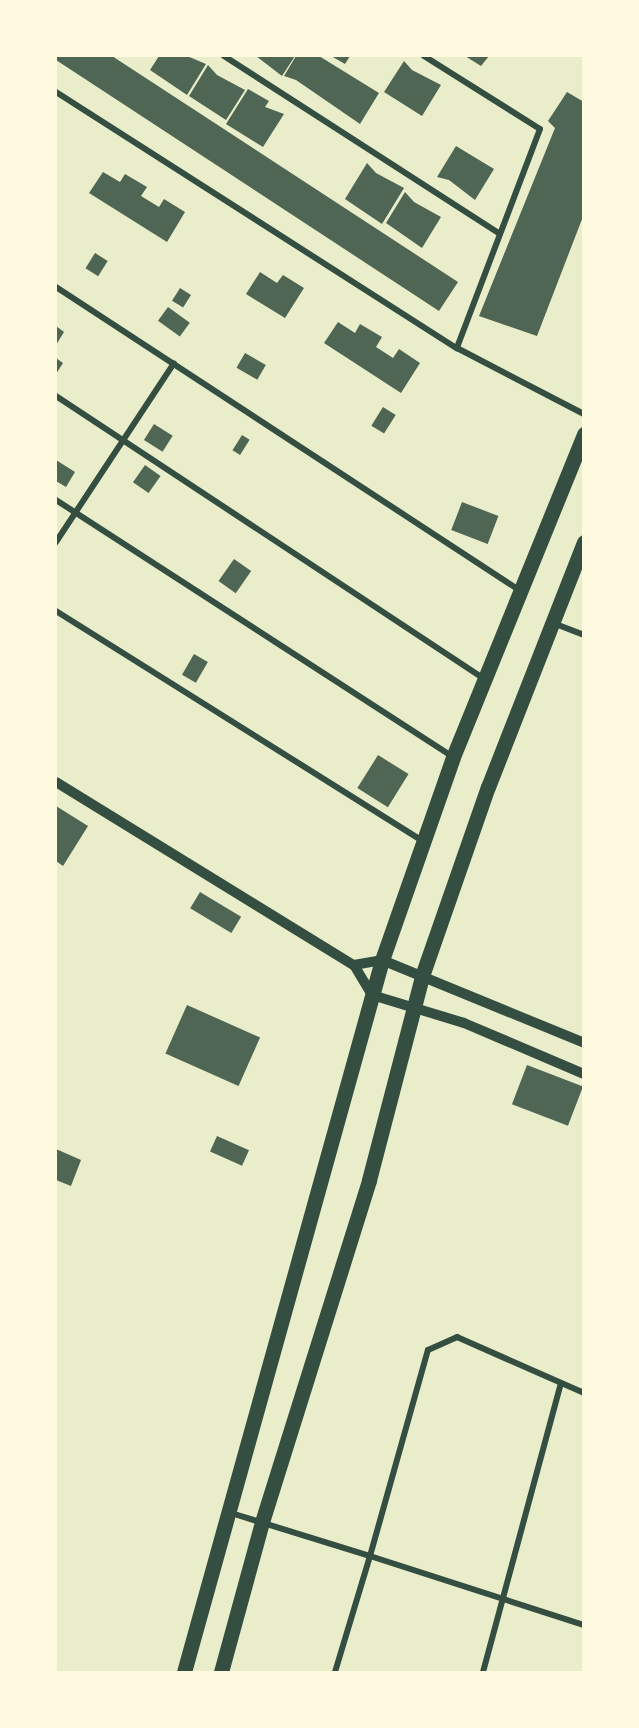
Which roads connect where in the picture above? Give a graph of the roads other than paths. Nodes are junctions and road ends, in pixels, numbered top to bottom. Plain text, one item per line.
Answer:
1 (224, 56) edge
2 (424, 56) edge
3 (56, 92) edge
4 (500, 234) junction
5 (56, 287) edge
6 (457, 348) junction
7 (174, 363) junction
8 (56, 396) edge
9 (584, 414) edge
10 (584, 434) edge
11 (123, 440) junction
12 (56, 500) edge
13 (75, 513) junction
14 (56, 542) edge
15 (584, 543) edge
16 (520, 591) junction
17 (56, 611) edge
18 (552, 622) junction
19 (584, 635) edge
20 (484, 679) junction
21 (453, 757) junction
22 (56, 782) edge
23 (423, 841) junction
24 (382, 960) junction
25 (354, 965) junction
26 (422, 976) junction
27 (372, 995) junction
28 (411, 1009) junction
29 (584, 1043) edge
30 (584, 1074) edge
31 (561, 1383) junction
32 (584, 1393) edge
33 (231, 1513) junction
34 (262, 1522) junction
35 (370, 1556) junction
36 (506, 1597) junction
37 (584, 1624) edge
38 (184, 1672) edge
39 (221, 1672) edge
40 (335, 1672) edge
41 (483, 1672) edge

1 - 4 street
2 - 4 street
3 - 6 street
4 - 6 street
5 - 7 street
6 - 9 street
7 - 11 street
7 - 16 street
8 - 11 street
10 - 16 main road
11 - 13 street
11 - 20 street
12 - 13 street
13 - 14 street
13 - 21 street
15 - 18 main road
16 - 20 main road
17 - 23 street
18 - 19 street
18 - 26 main road
20 - 21 main road
21 - 23 main road
22 - 25 street
23 - 24 main road
24 - 25 street
24 - 26 street
24 - 27 main road
25 - 27 street
26 - 28 main road
26 - 29 street
27 - 28 street
27 - 33 main road
28 - 30 street
28 - 34 main road
31 - 32 street
31 - 35 street
31 - 36 street
33 - 34 street
33 - 38 main road
34 - 35 street
34 - 39 main road
35 - 36 street
35 - 40 street
36 - 37 street
36 - 41 street

